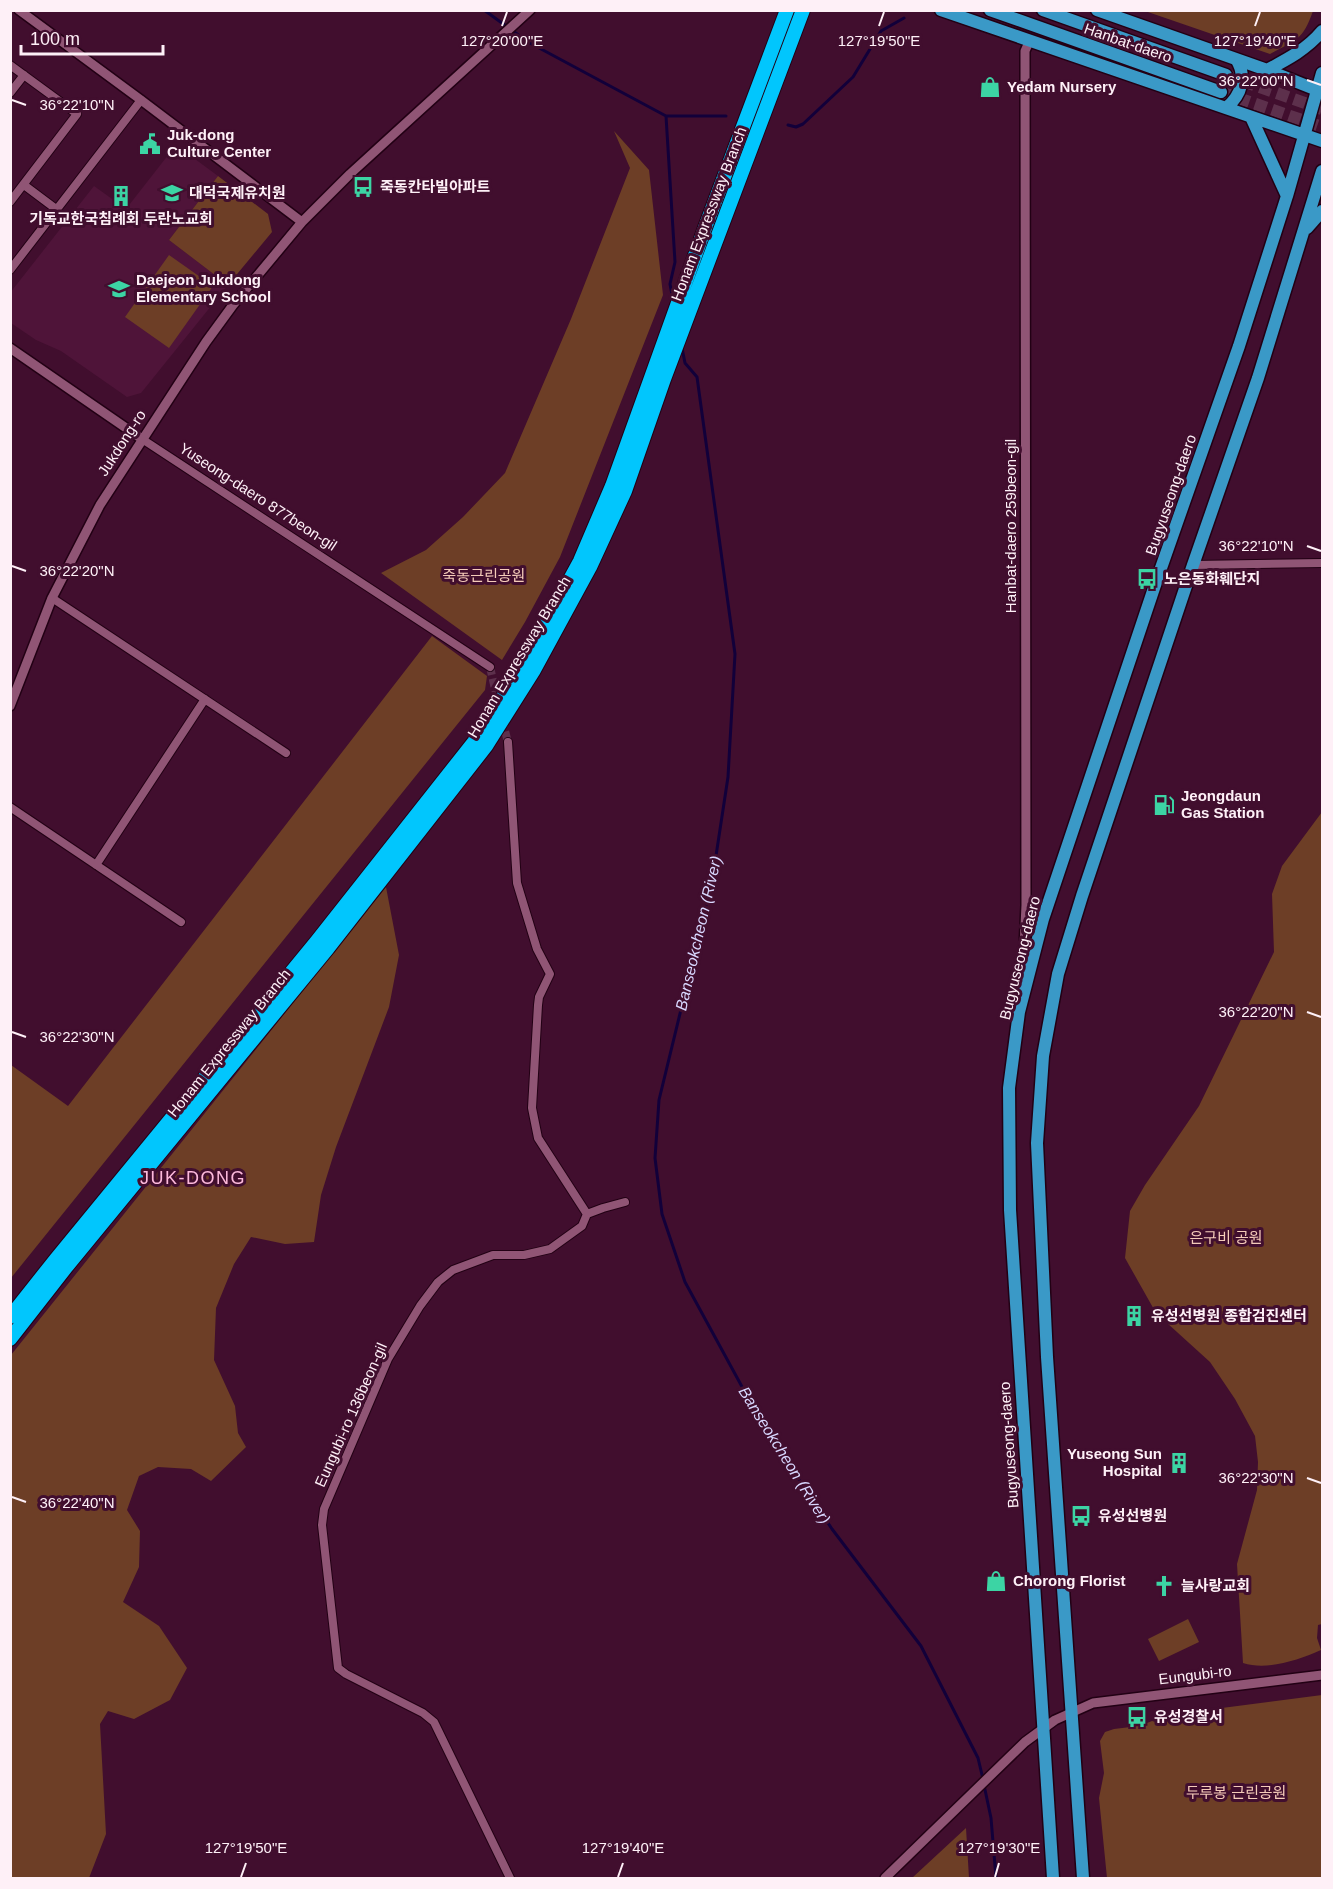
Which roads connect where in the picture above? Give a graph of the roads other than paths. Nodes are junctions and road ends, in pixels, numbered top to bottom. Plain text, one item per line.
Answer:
1 (19, 10) edge
2 (530, 10) edge
3 (788, 10) edge
4 (803, 10) edge
5 (941, 10) edge
6 (990, 10) edge
7 (1043, 10) edge
8 (1097, 10) edge
9 (1323, 31) edge
10 (1030, 40) junction
11 (1236, 59) junction
12 (10, 65) edge
13 (1267, 70) junction
14 (1323, 73) edge
15 (24, 75) junction
16 (1226, 75) tunnel mouth
17 (1320, 91) edge
18 (1221, 92) tunnel mouth
19 (10, 93) edge
20 (141, 99) junction
21 (1226, 108) junction
22 (1251, 117) junction
23 (1305, 135) junction
24 (1323, 141) edge
25 (1323, 171) edge
26 (24, 185) junction
27 (1287, 196) junction
28 (10, 202) edge
29 (56, 209) junction
30 (1323, 211) edge
31 (302, 222) junction
32 (1304, 231) junction
33 (10, 270) edge
34 (10, 348) edge
35 (142, 439) junction
36 (1323, 563) edge
37 (1193, 565) junction
38 (52, 598) junction
39 (490, 667) tunnel mouth
40 (205, 699) junction
41 (10, 706) edge
42 (508, 741) tunnel mouth
43 (286, 753) dead end
44 (10, 807) edge
45 (96, 865) junction
46 (181, 922) dead end
47 (1019, 1012) junction
48 (625, 1202) dead end
49 (587, 1214) junction
50 (10, 1317) edge
51 (10, 1339) edge
52 (1323, 1675) edge
53 (1072, 1713) junction
54 (1042, 1727) junction
55 (510, 1878) edge
56 (885, 1878) edge
57 (1053, 1878) edge
58 (1083, 1878) edge

1 - 20 street
2 - 31 street, Jukdong-ro
3 - 50 highway, Honam Expressway Branch
4 - 51 highway, Honam Expressway Branch
5 - 10 main road
6 - 18 main road, Hanbat-daero
7 - 16 main road, Hanbat-daero
8 - 11 main road
9 - 13 main road
10 - 21 main road
10 - 47 street, Hanbat-daero 259beon-gil
11 - 13 main road
11 - 21 main road
12 - 15 street
13 - 17 main road
14 - 17 main road, Bugyuseong-daero
15 - 19 street
15 - 26 street
17 - 23 main road, Bugyuseong-daero
20 - 29 street
20 - 31 street
21 - 22 main road
22 - 23 main road
22 - 27 main road
23 - 24 main road
23 - 27 main road, Bugyuseong-daero
25 - 32 main road
26 - 28 street
26 - 29 street
27 - 47 main road, Bugyuseong-daero
29 - 33 street
30 - 32 main road
31 - 35 street, Jukdong-ro
32 - 37 main road
34 - 35 street, Yuseong-daero 877beon-gil
35 - 38 street, Jukdong-ro
35 - 39 street, Yuseong-daero 877beon-gil
36 - 37 street
37 - 53 main road
38 - 40 street
38 - 41 street, Jukdong-ro
40 - 43 street
40 - 45 street
42 - 49 street
44 - 45 street
45 - 46 street
47 - 54 main road, Bugyuseong-daero
48 - 49 street
49 - 55 street, Eungubi-ro 136beon-gil
52 - 53 street, Eungubi-ro
53 - 54 street, Eungubi-ro
53 - 58 main road
54 - 56 street, Eungubi-ro
54 - 57 main road, Bugyuseong-daero

